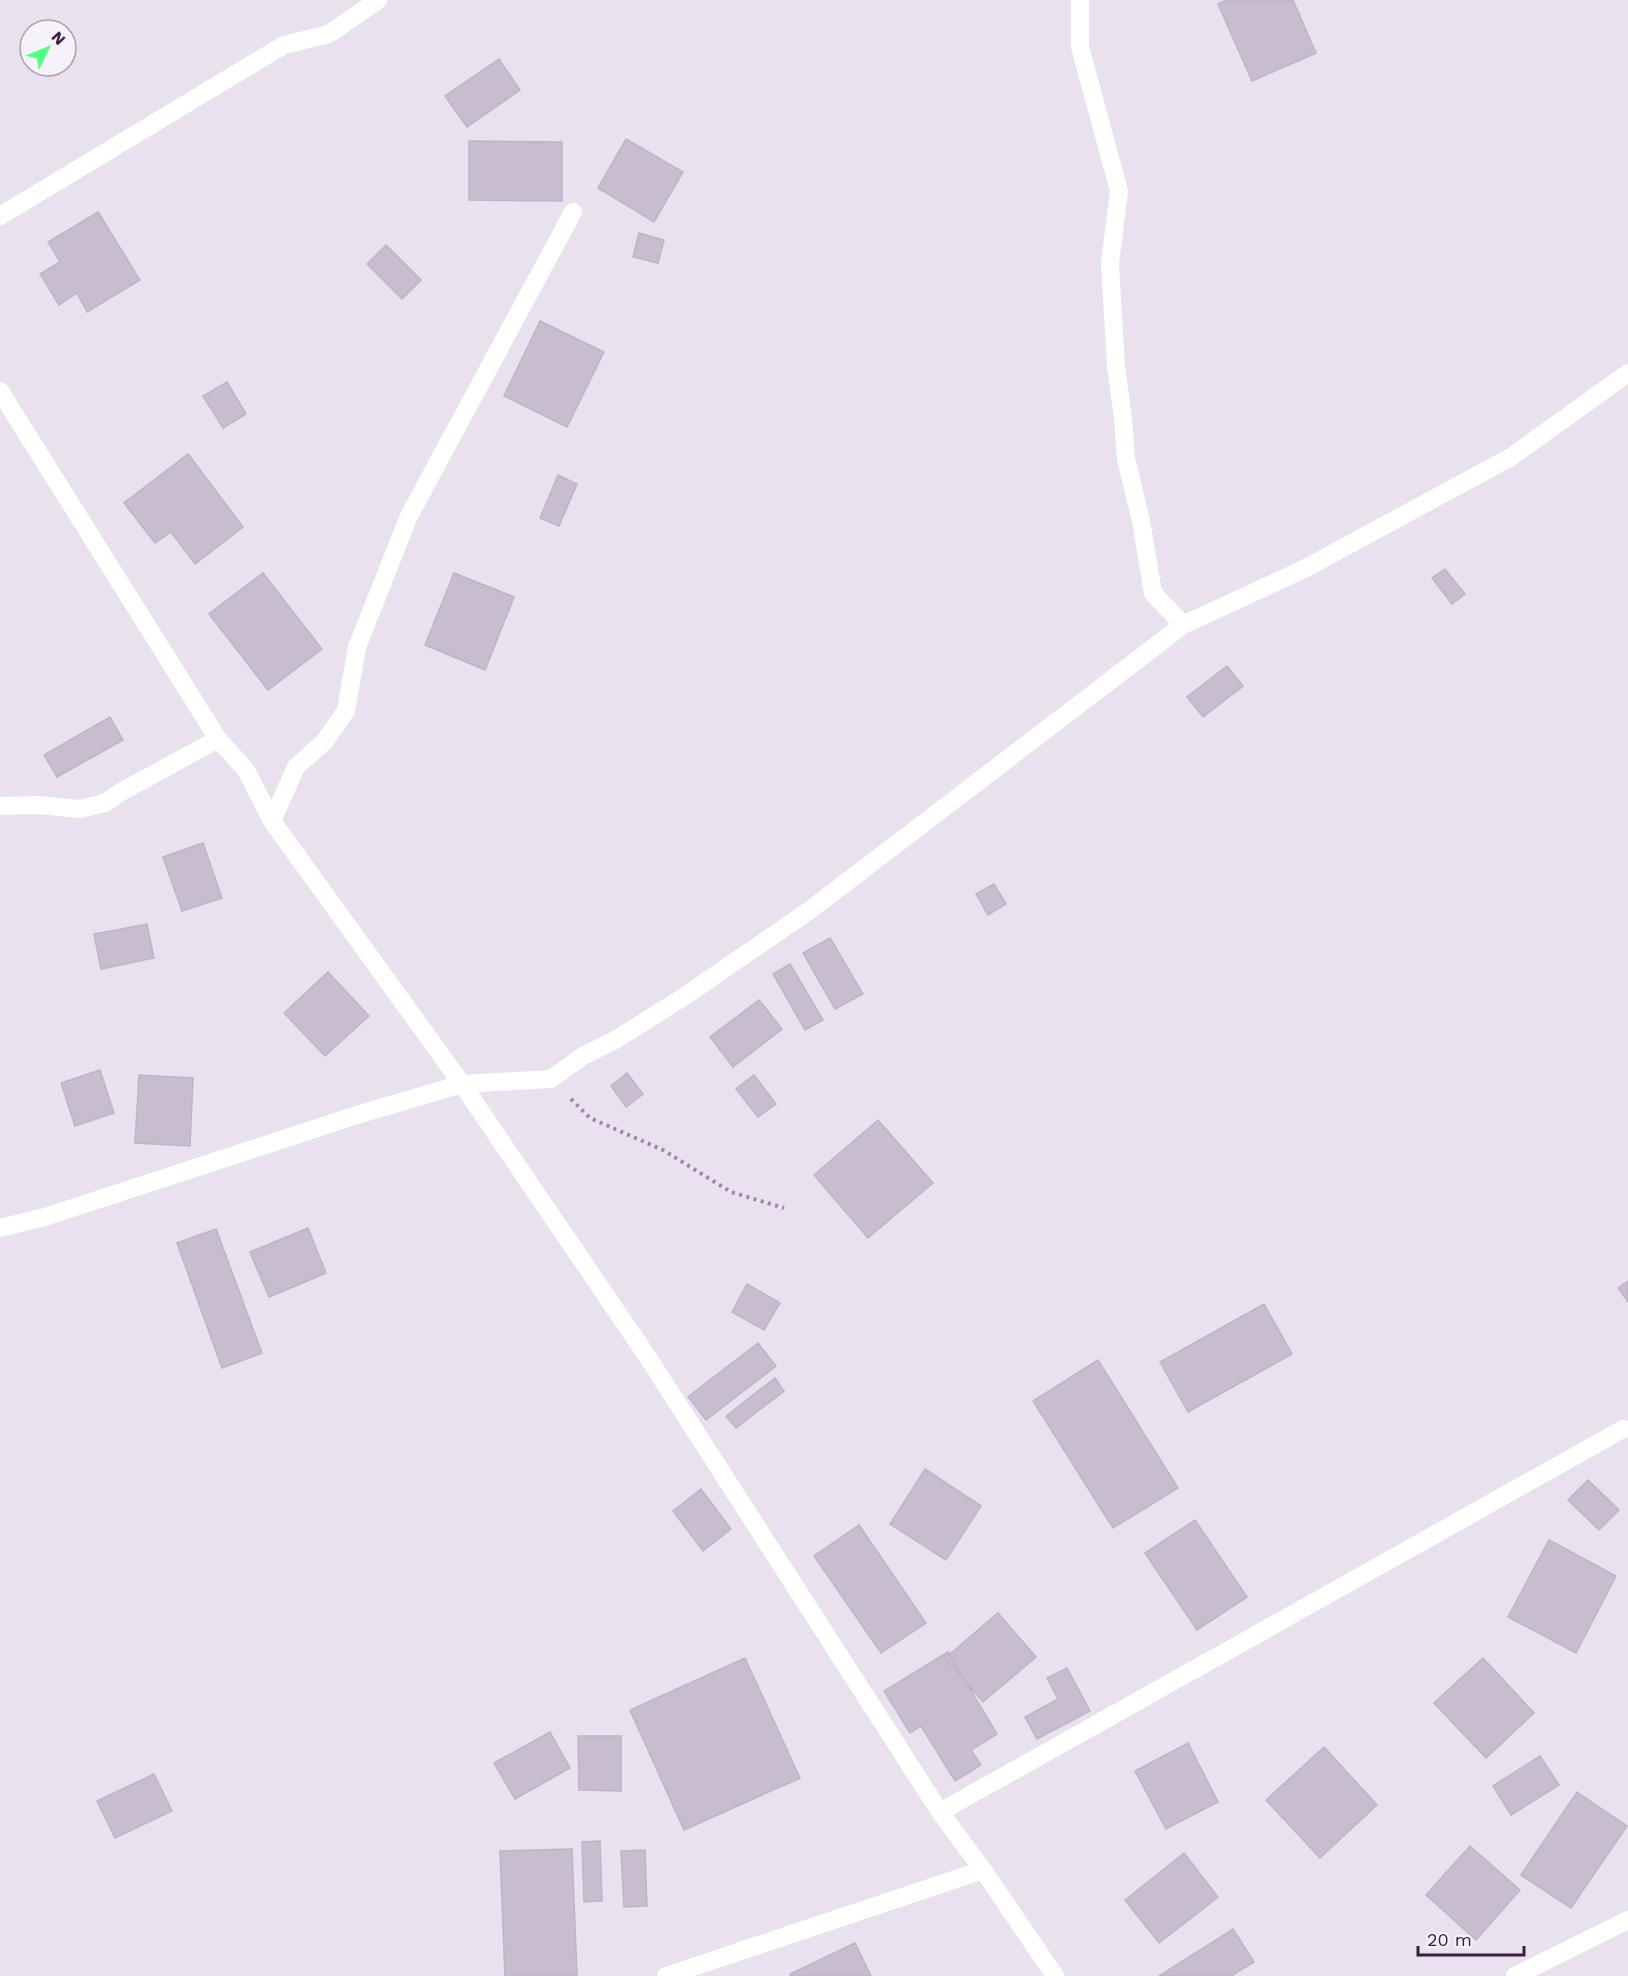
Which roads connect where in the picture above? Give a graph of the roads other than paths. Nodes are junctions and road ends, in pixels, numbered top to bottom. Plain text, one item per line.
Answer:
1 (378, 0) edge
2 (1080, 0) edge
3 (573, 212) dead end
4 (0, 216) edge
5 (1628, 373) edge
6 (0, 391) edge
7 (1183, 625) junction
8 (218, 739) junction
9 (0, 806) edge
10 (272, 822) junction
11 (462, 1084) junction
12 (0, 1228) edge
13 (1623, 1429) dead end
14 (940, 1812) junction
15 (983, 1870) junction
16 (1628, 1920) edge
17 (666, 1976) edge
18 (1055, 1976) edge
19 (1515, 1976) edge

1 - 4 street
2 - 7 street
3 - 10 street
5 - 7 street
6 - 8 street
7 - 11 street
8 - 9 street
8 - 10 street
10 - 11 street
11 - 12 street
11 - 14 street
13 - 14 street
14 - 15 street
15 - 17 street
15 - 18 street
16 - 19 street

